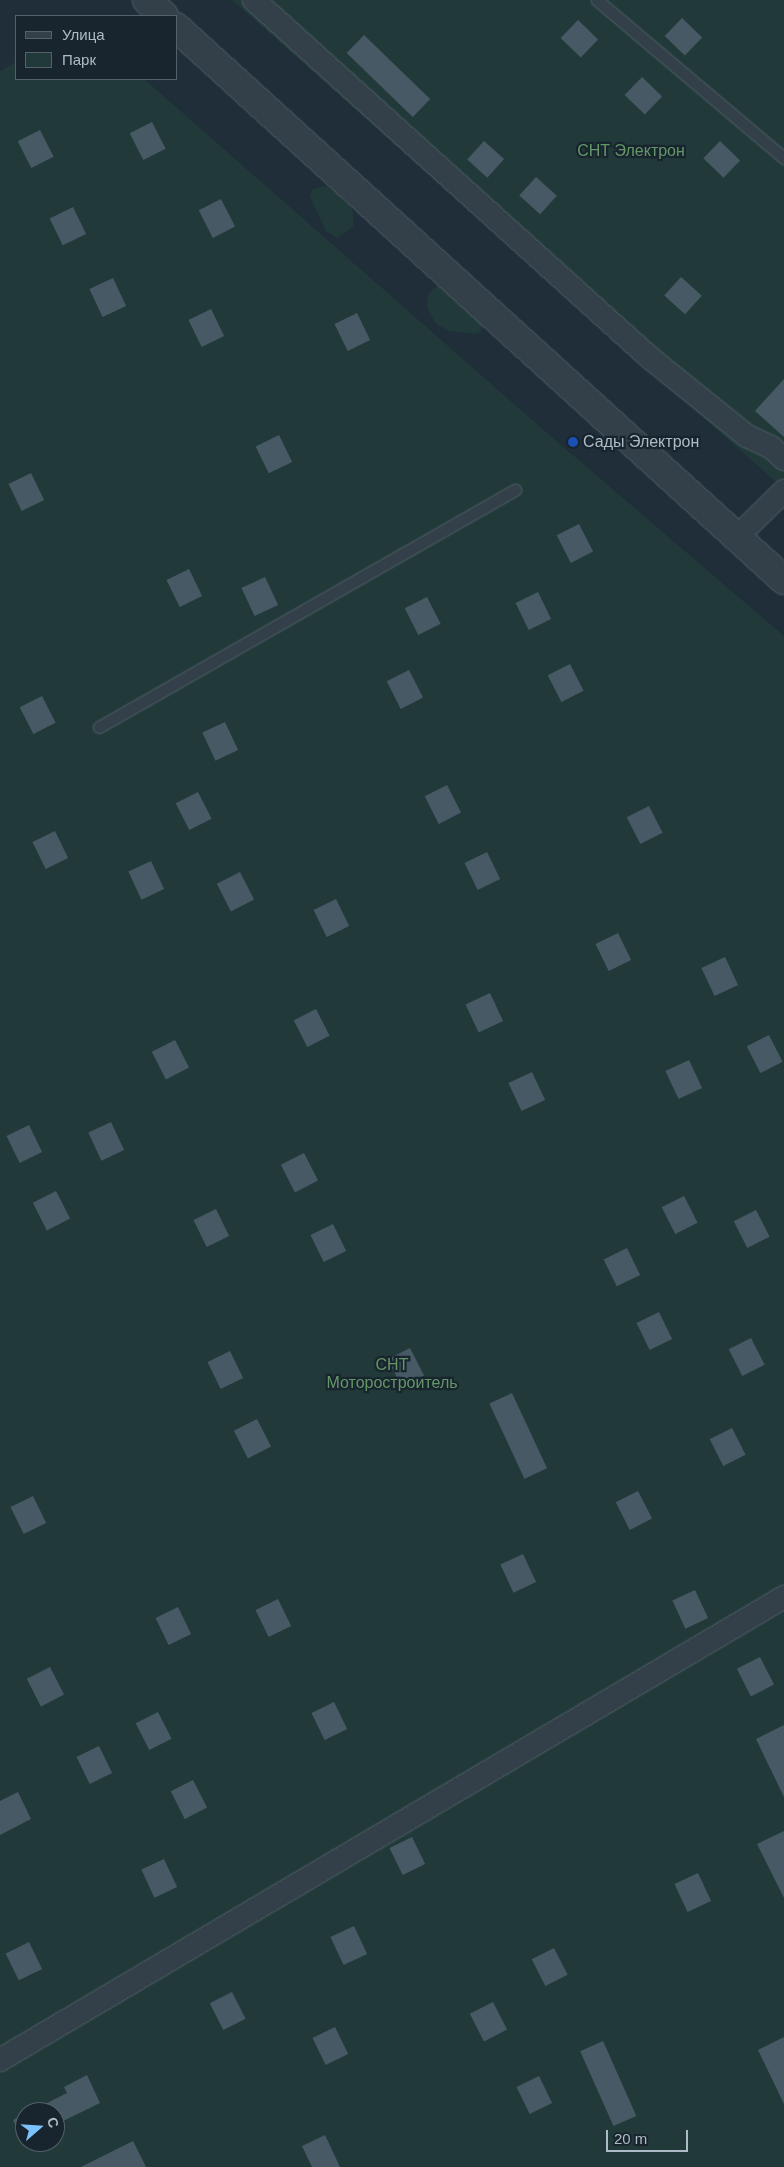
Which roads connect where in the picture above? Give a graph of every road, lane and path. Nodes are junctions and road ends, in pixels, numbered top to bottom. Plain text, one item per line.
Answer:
1 (147, 0) edge
2 (254, 0) edge
3 (597, 0) edge
4 (163, 15) edge
5 (178, 29) edge
6 (784, 158) edge
7 (784, 459) edge
8 (516, 490) dead end
9 (784, 490) edge
10 (735, 539) junction
11 (784, 580) edge
12 (99, 727) dead end
13 (784, 1597) edge
14 (0, 2060) edge

1 - 4 street
2 - 7 street
3 - 6 lane
5 - 10 street
8 - 12 lane
9 - 10 street
10 - 11 street
13 - 14 street

